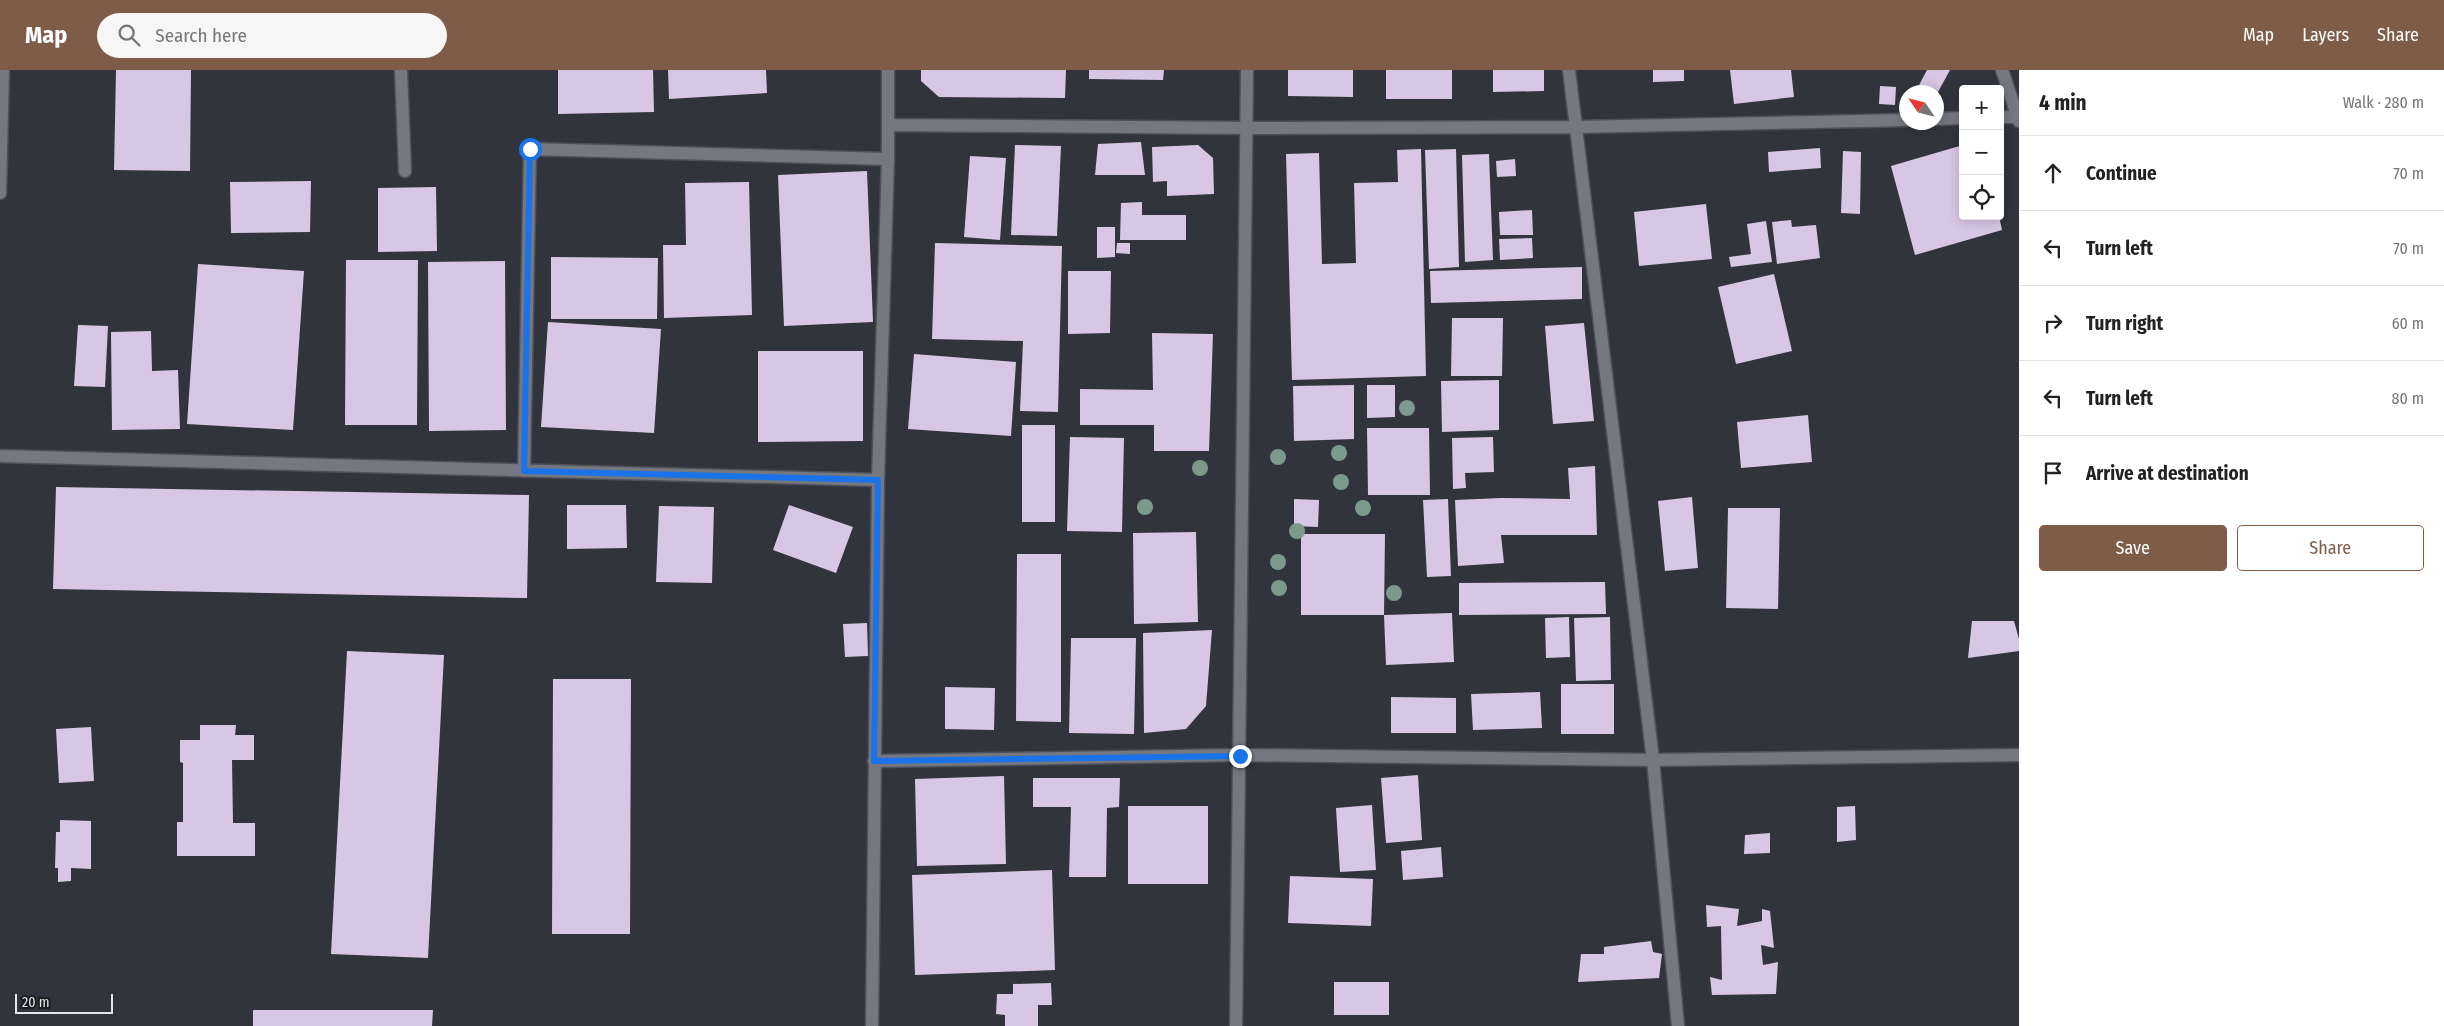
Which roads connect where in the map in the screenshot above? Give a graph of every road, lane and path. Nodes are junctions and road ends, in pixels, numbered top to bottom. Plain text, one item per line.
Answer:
1 (3, 70) edge
2 (401, 70) edge
3 (888, 70) edge
4 (1247, 70) edge
5 (1569, 70) edge
6 (2002, 70) edge
7 (1959, 118) edge
8 (2004, 118) edge
9 (1944, 119) edge
10 (2018, 119) edge
11 (1899, 120) edge
12 (888, 125) junction
13 (1575, 127) junction
14 (1246, 128) junction
15 (888, 159) junction
16 (405, 171) dead end
17 (0, 193) edge
18 (0, 456) edge
19 (524, 471) junction
20 (878, 480) junction
21 (2019, 755) edge
22 (1240, 756) junction
23 (1653, 760) junction
24 (874, 761) junction
25 (872, 1026) edge
26 (1236, 1026) edge
27 (1678, 1026) edge

1 - 17 street
2 - 16 street
3 - 12 street
4 - 14 street
5 - 13 street
6 - 10 street
7 - 9 street
8 - 10 street
11 - 13 street
12 - 14 street
12 - 15 street
13 - 14 street
13 - 23 street
14 - 22 street
15 - 19 street
15 - 20 street
18 - 19 street
19 - 20 street
20 - 24 street
21 - 23 street
22 - 23 street
22 - 24 street
22 - 26 street
23 - 27 street
24 - 25 street

